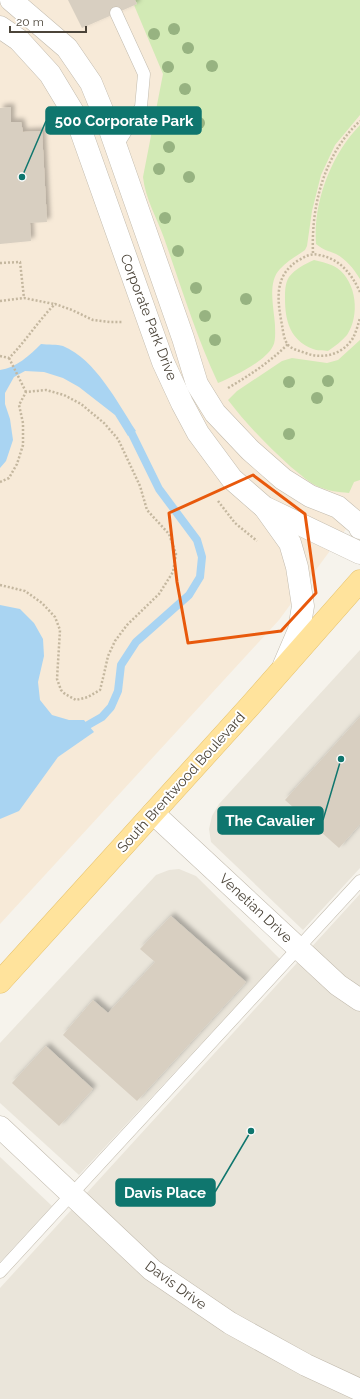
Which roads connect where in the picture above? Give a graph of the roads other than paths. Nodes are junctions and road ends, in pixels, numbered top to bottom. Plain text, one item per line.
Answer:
1 (10, 4) edge
2 (116, 13) dead end
3 (0, 26) edge
4 (116, 148) junction
5 (264, 507) junction
6 (360, 528) edge
7 (360, 553) edge
8 (360, 581) edge
9 (283, 669) junction
10 (153, 813) junction
11 (360, 881) edge
12 (299, 948) junction
13 (0, 982) edge
14 (360, 1000) edge
15 (0, 1127) edge
16 (71, 1194) junction
17 (0, 1272) edge
18 (360, 1390) edge

1 - 4 street, Corporate Park Drive
2 - 4 lane
3 - 5 street, Corporate Park Drive
4 - 6 street, Corporate Park Drive
5 - 7 street, Corporate Park Drive
5 - 9 street
8 - 9 main road, South Brentwood Boulevard
9 - 10 main road, South Brentwood Boulevard
10 - 12 street, Venetian Drive
10 - 13 main road, South Brentwood Boulevard
11 - 12 lane
12 - 14 street, Venetian Drive
12 - 16 lane
15 - 16 street, Davis Drive
16 - 17 lane
16 - 18 street, Davis Drive

